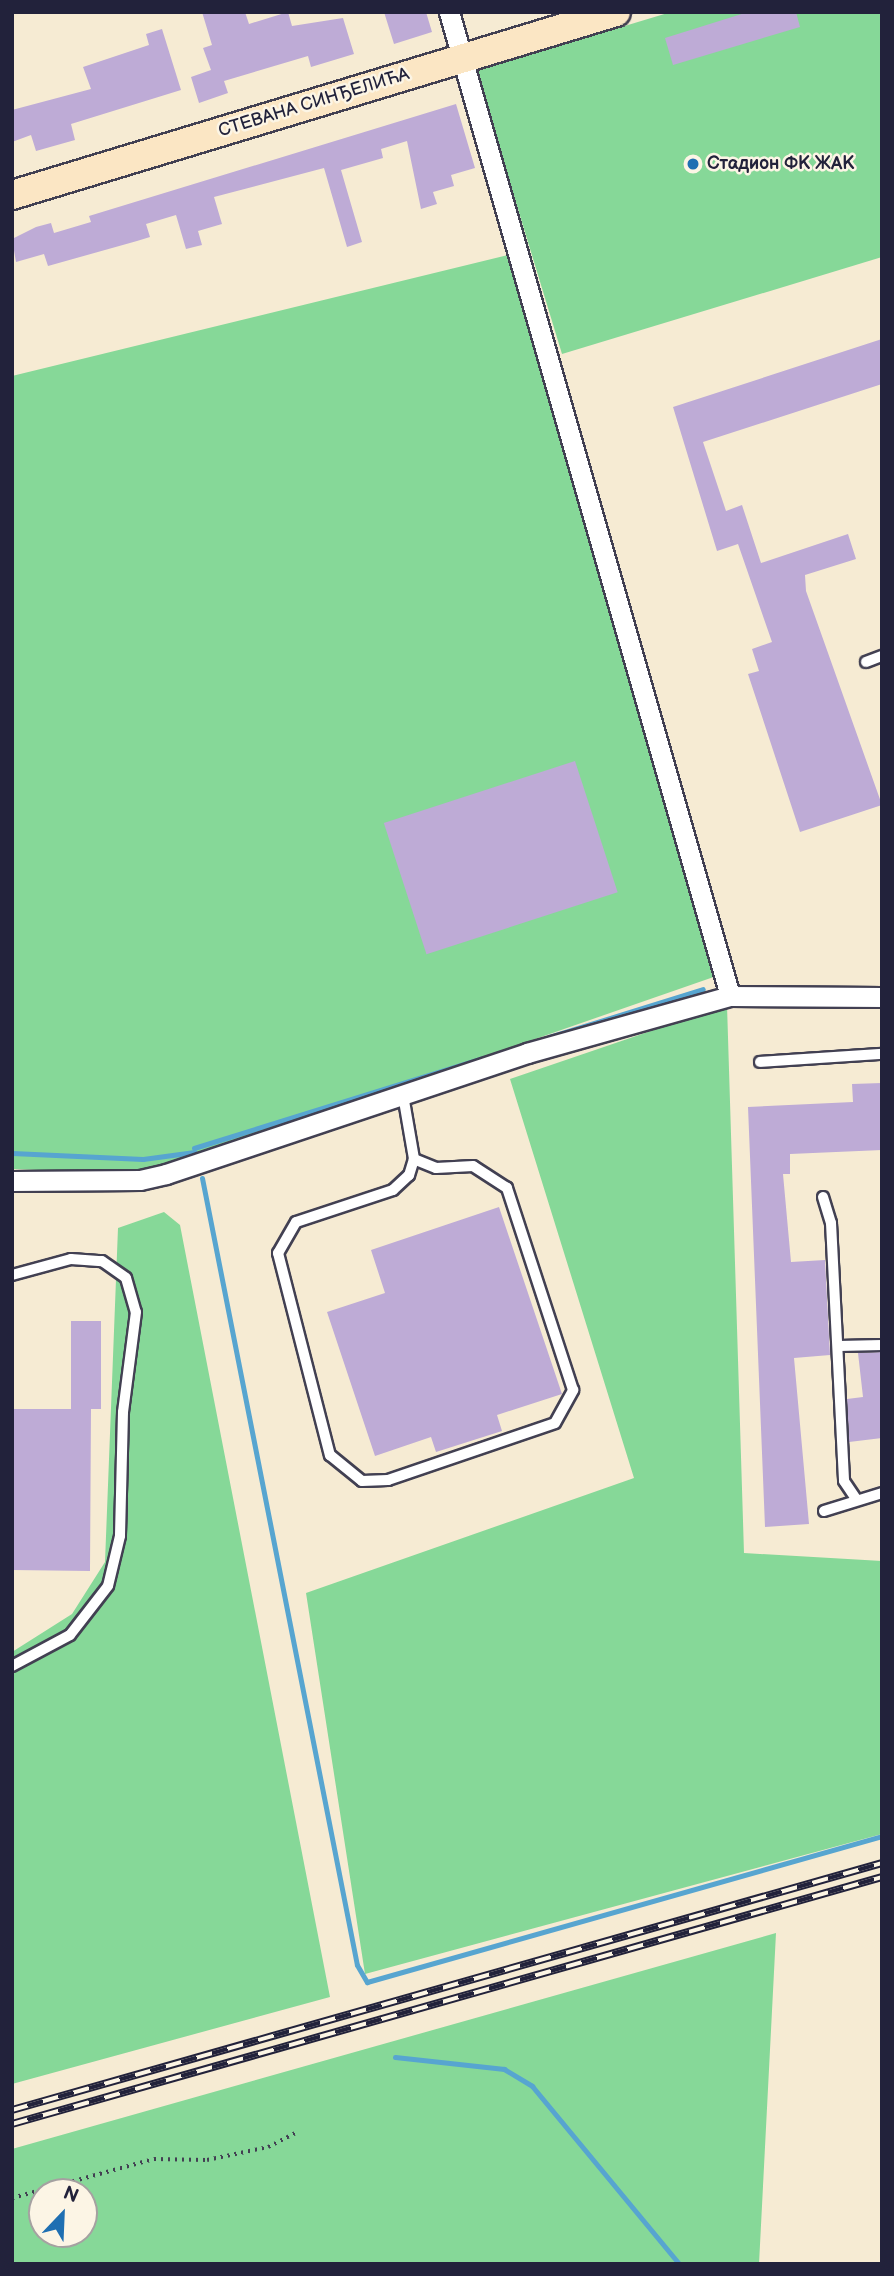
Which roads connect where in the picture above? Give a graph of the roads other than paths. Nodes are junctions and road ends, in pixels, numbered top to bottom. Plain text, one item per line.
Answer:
1 (449, 12) edge
2 (615, 12) edge
3 (464, 58) junction
4 (12, 195) edge
5 (882, 656) edge
6 (866, 662) dead end
7 (730, 996) junction
8 (882, 997) edge
9 (881, 1051) edge
10 (761, 1062) dead end
11 (403, 1095) junction
12 (414, 1159) junction
13 (12, 1181) edge
14 (823, 1197) dead end
15 (12, 1275) edge
16 (882, 1345) edge
17 (839, 1346) junction
18 (882, 1493) edge
19 (856, 1499) junction
20 (824, 1511) dead end
21 (12, 1666) edge

1 - 3 street
2 - 3 street, СТЕВАНА СИНЂЕЛИЋА
3 - 4 street, СТЕВАНА СИНЂЕЛИЋА
3 - 7 street
5 - 6 lane
7 - 8 street
7 - 11 street
9 - 10 lane
11 - 12 lane
11 - 13 street
12 - 12 lane
14 - 17 lane
15 - 21 lane
16 - 17 lane
17 - 19 lane
18 - 19 lane
19 - 20 lane

